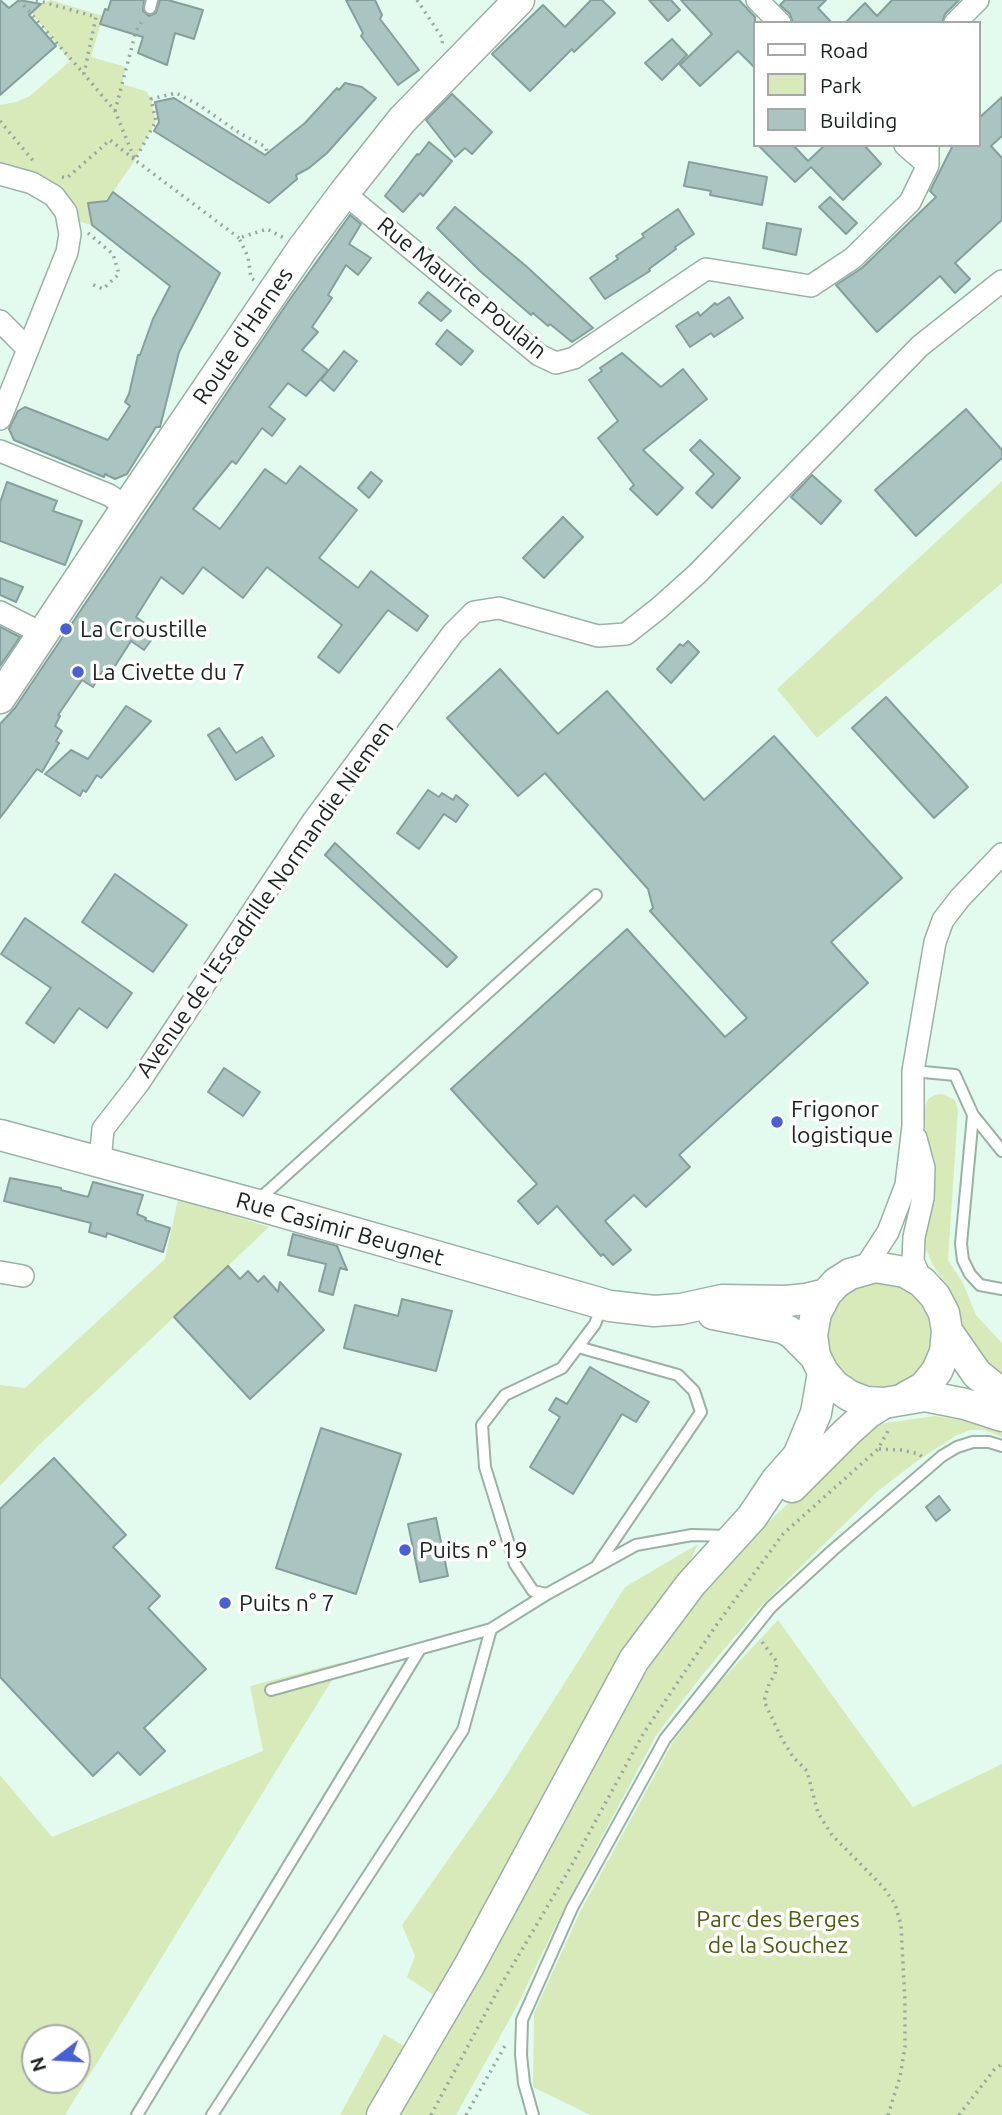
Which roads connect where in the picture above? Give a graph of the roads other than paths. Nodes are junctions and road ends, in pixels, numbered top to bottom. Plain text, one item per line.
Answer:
1 (519, 0) edge
2 (757, 0) edge
3 (978, 0) edge
4 (778, 21) edge
5 (957, 21) edge
6 (910, 147) edge
7 (928, 155) edge
8 (0, 174) edge
9 (344, 192) junction
10 (1002, 281) edge
11 (0, 321) edge
12 (27, 348) junction
13 (0, 419) edge
14 (0, 450) edge
15 (127, 507) junction
16 (0, 612) edge
17 (41, 633) junction
18 (0, 698) edge
19 (1002, 854) edge
20 (596, 895) dead end
21 (913, 1071) junction
22 (973, 1115) junction
23 (913, 1126) junction
24 (0, 1135) edge
25 (1002, 1151) edge
26 (100, 1161) junction
27 (254, 1204) junction
28 (864, 1269) junction
29 (0, 1272) edge
30 (23, 1276) dead end
31 (922, 1282) junction
32 (1002, 1289) edge
33 (826, 1294) junction
34 (603, 1304) junction
35 (681, 1309) junction
36 (947, 1331) junction
37 (578, 1347) junction
38 (819, 1364) junction
39 (1002, 1394) edge
40 (895, 1400) junction
41 (1002, 1416) edge
42 (1002, 1446) edge
43 (744, 1527) junction
44 (597, 1567) junction
45 (547, 1594) junction
46 (491, 1629) junction
47 (419, 1649) junction
48 (271, 1689) dead end
49 (137, 2115) edge
50 (212, 2115) edge
51 (382, 2115) edge
52 (533, 2115) edge

1 - 9 main road, Route d'Harnes
2 - 4 street
3 - 5 street
6 - 7 street
7 - 9 street, Rue Maurice Poulain
8 - 12 street
9 - 15 main road, Route d'Harnes
10 - 26 street, Avenue de l'Escadrille Normandie Niemen
11 - 12 street
12 - 13 street
14 - 15 street
15 - 17 main road, Route d'Harnes
16 - 17 street
17 - 18 main road, Route d'Harnes
19 - 21 street
20 - 27 lane
21 - 22 lane
21 - 23 street
22 - 25 lane
22 - 32 lane
23 - 28 street
23 - 31 street
24 - 26 main road, Rue Casimir Beugnet
26 - 27 main road, Rue Casimir Beugnet
27 - 34 main road, Rue Casimir Beugnet
28 - 31 main road
28 - 33 main road
29 - 30 street
31 - 36 main road
33 - 35 main road
33 - 38 main road
34 - 35 main road, Rue Casimir Beugnet
34 - 37 lane
35 - 38 main road
36 - 39 main road
36 - 40 main road
37 - 44 lane
37 - 45 lane
38 - 40 main road
38 - 43 main road
40 - 41 main road
40 - 43 main road
42 - 52 lane
43 - 44 lane
43 - 51 main road
44 - 45 lane
45 - 46 lane
46 - 47 lane
46 - 50 lane
47 - 48 lane
47 - 49 lane

